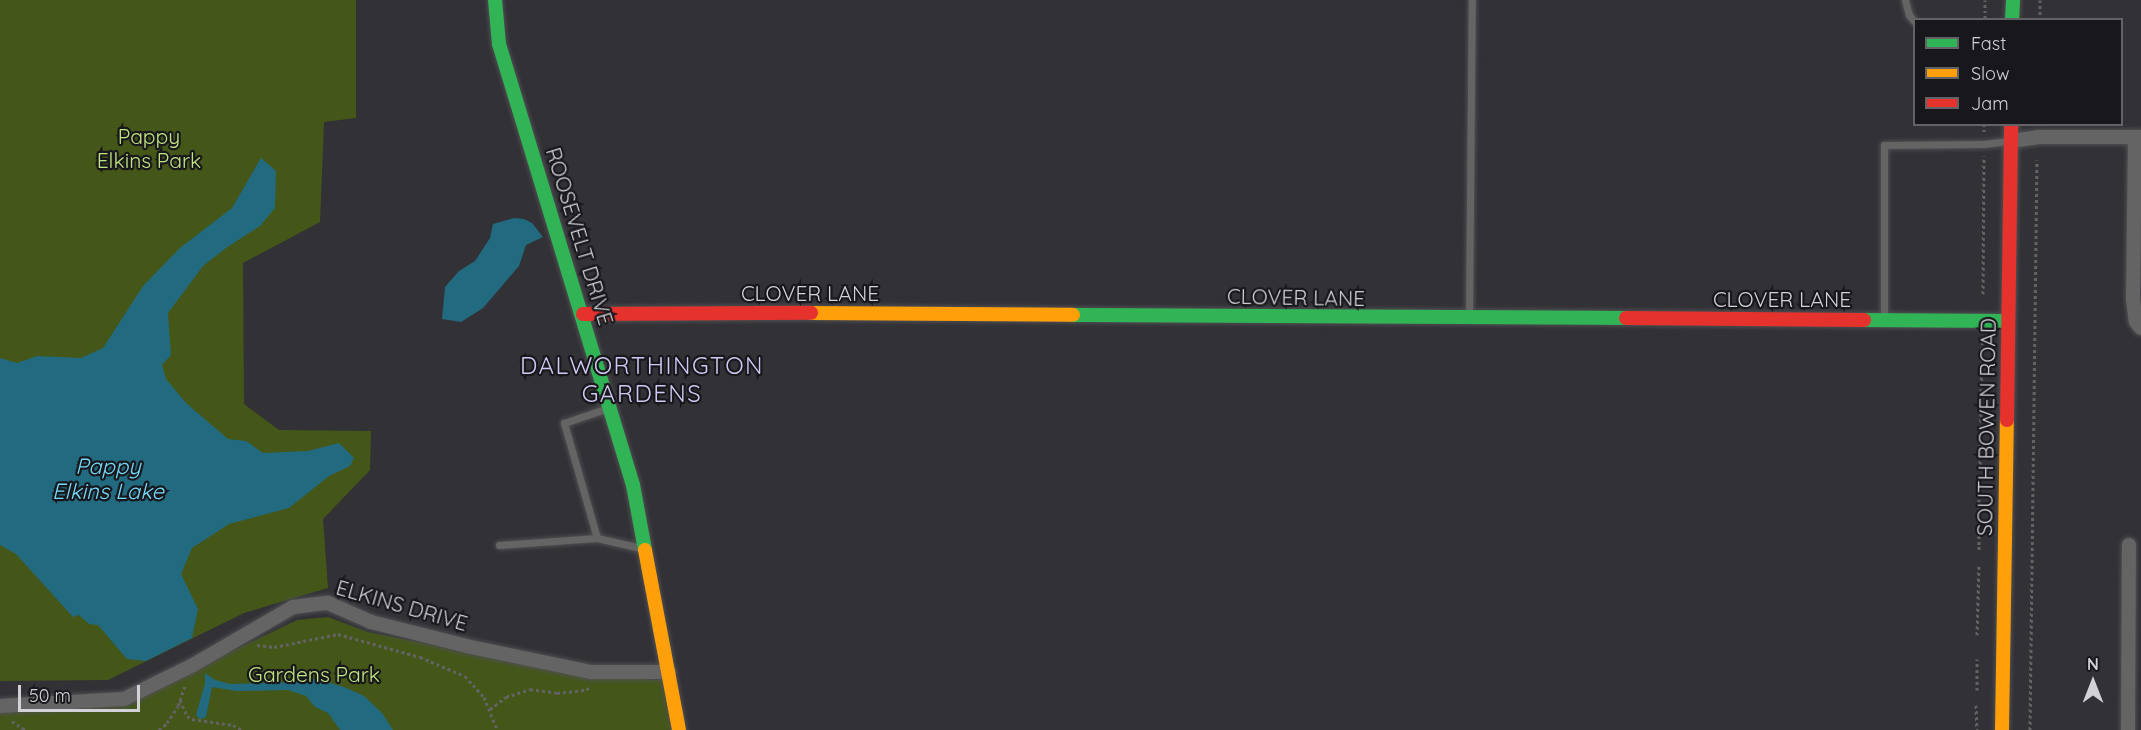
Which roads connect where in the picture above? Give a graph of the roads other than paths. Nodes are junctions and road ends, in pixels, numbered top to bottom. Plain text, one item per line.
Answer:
1 (495, 0) edge
2 (1472, 0) edge
3 (1905, 0) edge
4 (2013, 0) edge
5 (2012, 18) edge
6 (1913, 19) edge
7 (2011, 126) edge
8 (2138, 137) edge
9 (2011, 141) junction
10 (583, 314) junction
11 (1469, 319) junction
12 (1884, 320) junction
13 (2008, 321) junction
14 (2141, 328) edge
15 (610, 407) junction
16 (597, 538) junction
17 (499, 545) dead end
18 (2129, 545) dead end
19 (645, 549) junction
20 (669, 672) junction
21 (0, 706) edge
22 (679, 730) edge
23 (2002, 730) edge
24 (2128, 730) edge

1 - 10 street, ROOSEVELT DRIVE
2 - 11 lane
3 - 6 lane
4 - 5 street
7 - 9 street, SOUTH BOWEN ROAD
8 - 9 street
8 - 14 street
9 - 12 lane
9 - 13 street, SOUTH BOWEN ROAD
10 - 11 street, CLOVER LANE
10 - 15 street, ROOSEVELT DRIVE
11 - 12 street, CLOVER LANE
12 - 13 street, CLOVER LANE
13 - 23 street, SOUTH BOWEN ROAD
15 - 16 lane
15 - 19 street, ROOSEVELT DRIVE
16 - 17 lane
16 - 19 lane
18 - 24 street
19 - 20 street, ROOSEVELT DRIVE
20 - 21 street, ELKINS DRIVE
20 - 22 street, ROOSEVELT DRIVE

